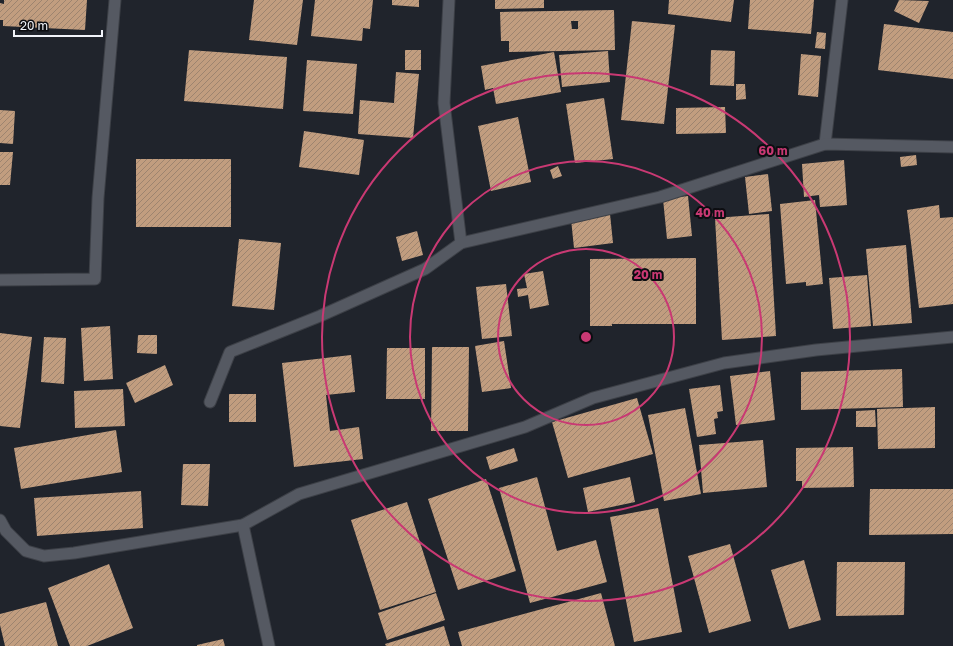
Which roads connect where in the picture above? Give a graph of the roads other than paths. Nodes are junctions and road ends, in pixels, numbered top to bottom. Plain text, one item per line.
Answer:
1 (115, 0) edge
2 (449, 0) edge
3 (842, 0) edge
4 (825, 144) junction
5 (953, 147) edge
6 (461, 243) junction
7 (0, 280) edge
8 (953, 337) edge
9 (210, 402) dead end
10 (0, 520) edge
11 (243, 525) junction
12 (269, 646) edge

1 - 7 street
2 - 6 street
3 - 4 street
4 - 5 street
4 - 6 street
6 - 9 street
8 - 11 street
10 - 11 street
11 - 12 street

